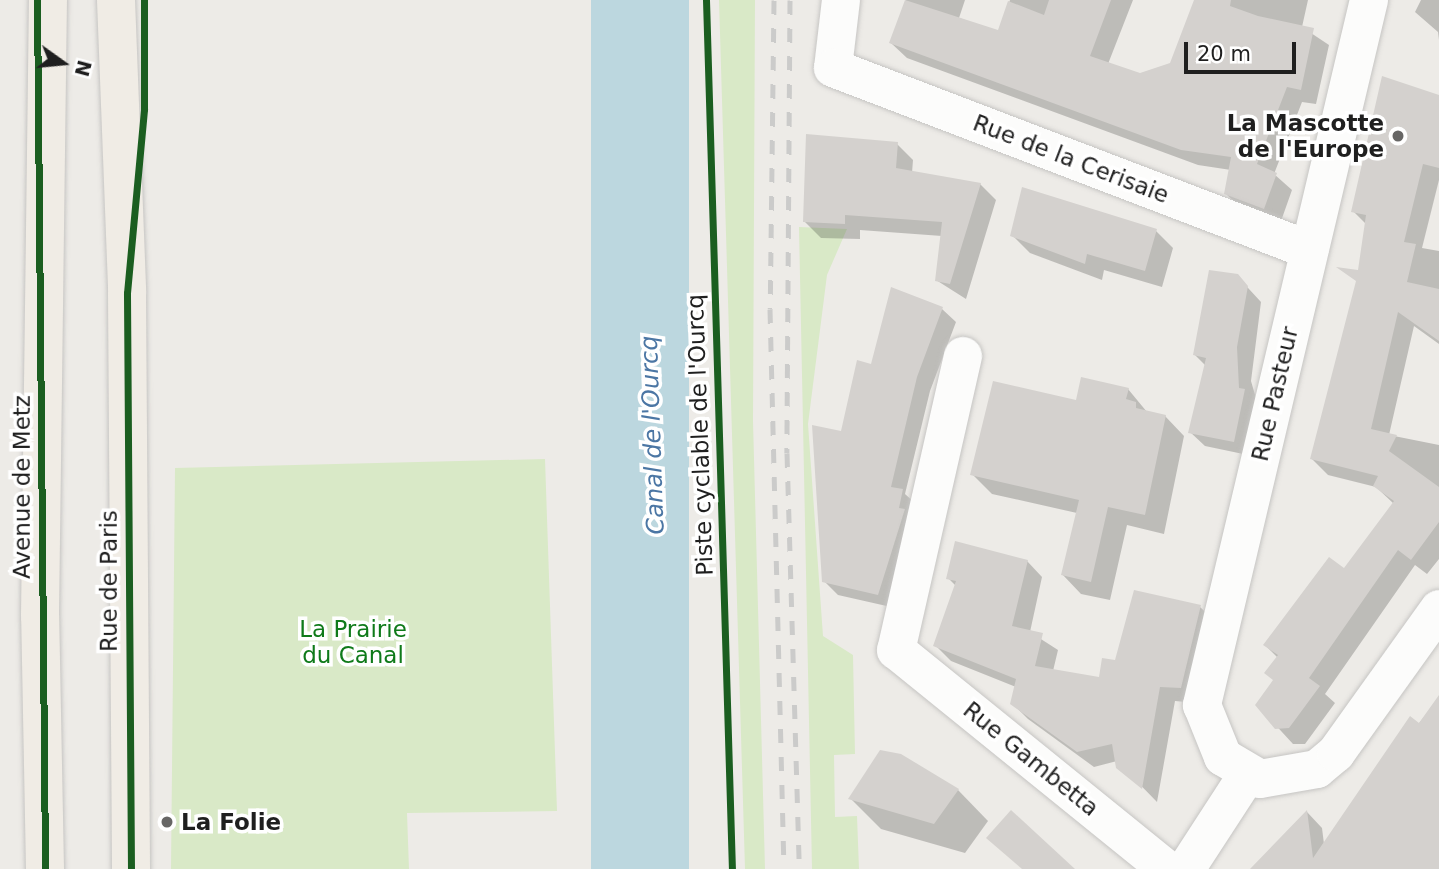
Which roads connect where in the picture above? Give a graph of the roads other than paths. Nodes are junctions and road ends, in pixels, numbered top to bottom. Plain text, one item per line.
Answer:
1 (48, 0) edge
2 (116, 0) edge
3 (841, 0) edge
4 (1369, 0) edge
5 (1308, 250) junction
6 (963, 356) dead end
7 (1439, 609) edge
8 (1247, 775) junction
9 (45, 869) edge
10 (131, 869) edge
11 (1166, 869) edge
12 (1186, 869) edge

1 - 9 main road, Avenue de Metz
2 - 10 main road, Rue de Paris
3 - 5 street, Rue de la Cerisaie
4 - 5 street, Rue Pasteur
5 - 8 street, Rue Pasteur
6 - 11 street, Rue Gambetta
7 - 8 street
8 - 12 street

